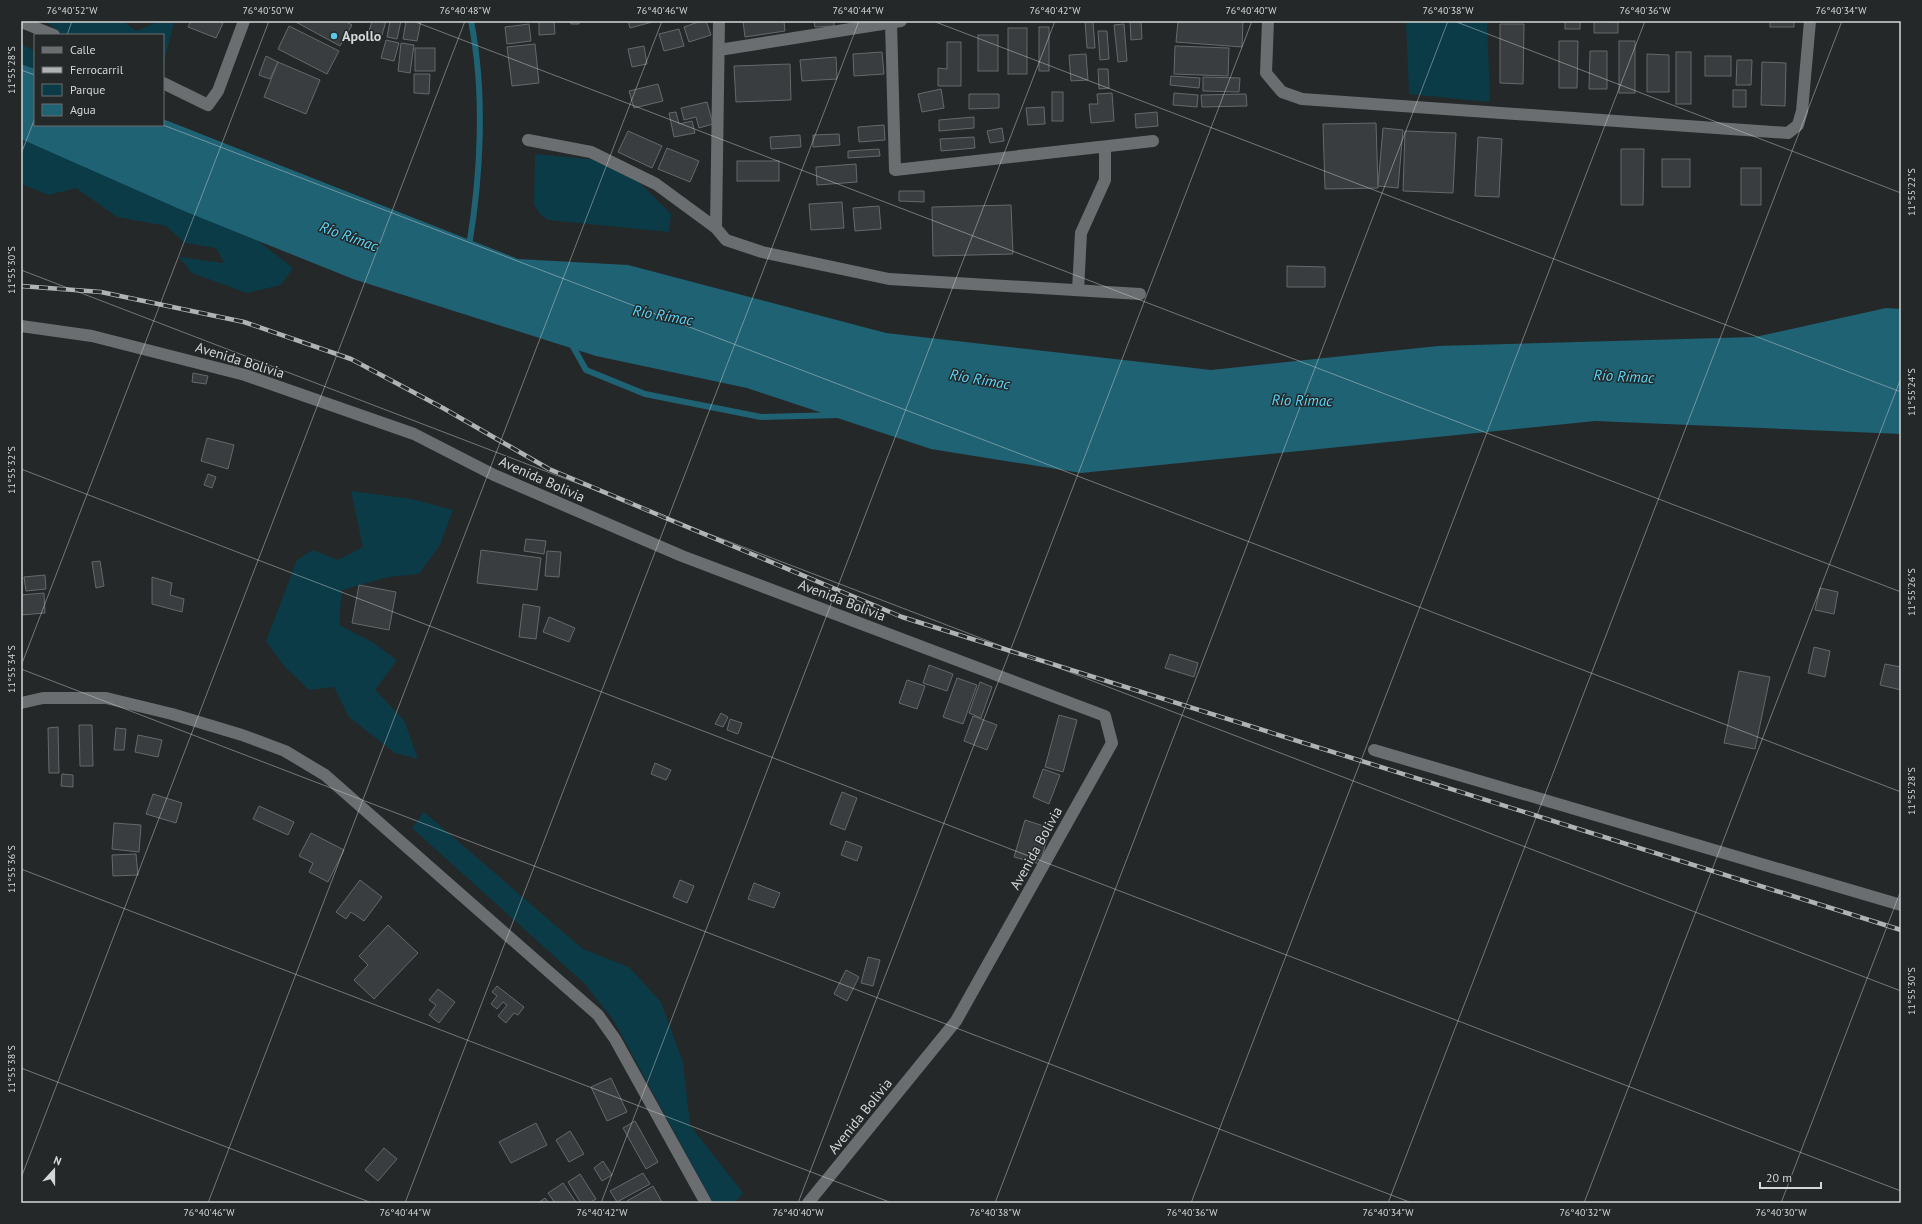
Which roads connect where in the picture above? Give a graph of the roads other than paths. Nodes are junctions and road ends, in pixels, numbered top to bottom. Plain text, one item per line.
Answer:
1 (244, 21) edge
2 (720, 21) edge
3 (1268, 21) edge
4 (1810, 21) edge
5 (21, 22) edge
6 (896, 22) edge
7 (51, 34) edge
8 (719, 50) junction
9 (164, 83) edge
10 (528, 140) dead end
11 (1154, 141) dead end
12 (1105, 147) junction
13 (716, 228) junction
14 (1078, 290) junction
15 (1140, 294) dead end
16 (21, 326) edge
17 (21, 703) edge
18 (1374, 750) dead end
19 (1901, 905) edge
20 (706, 1203) edge
21 (808, 1203) edge

1 - 9 street
2 - 8 street
3 - 4 street
5 - 7 street
6 - 8 street
6 - 12 street
8 - 13 street
10 - 13 street
11 - 12 street
12 - 14 street
13 - 14 street
14 - 15 street
16 - 21 street, Avenida Bolivia
17 - 20 street
18 - 19 street

